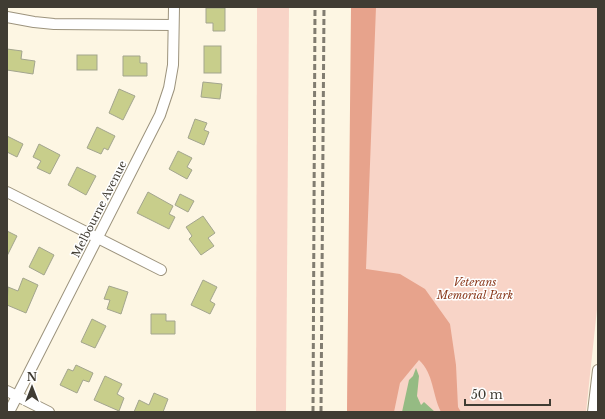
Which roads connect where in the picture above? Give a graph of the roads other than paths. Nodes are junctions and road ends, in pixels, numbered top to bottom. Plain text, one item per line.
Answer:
1 (174, 7) edge
2 (7, 17) edge
3 (173, 25) junction
4 (7, 192) edge
5 (98, 238) junction
6 (161, 270) dead end
7 (598, 370) edge
8 (7, 391) edge
9 (17, 396) junction
10 (9, 412) edge
11 (49, 412) edge
12 (593, 412) edge

1 - 3 street, Melbourne Avenue
2 - 3 street
3 - 5 street, Melbourne Avenue
4 - 5 street
5 - 6 street
5 - 9 street, Melbourne Avenue
7 - 12 street
8 - 9 street
9 - 10 street, Melbourne Avenue
9 - 11 street

